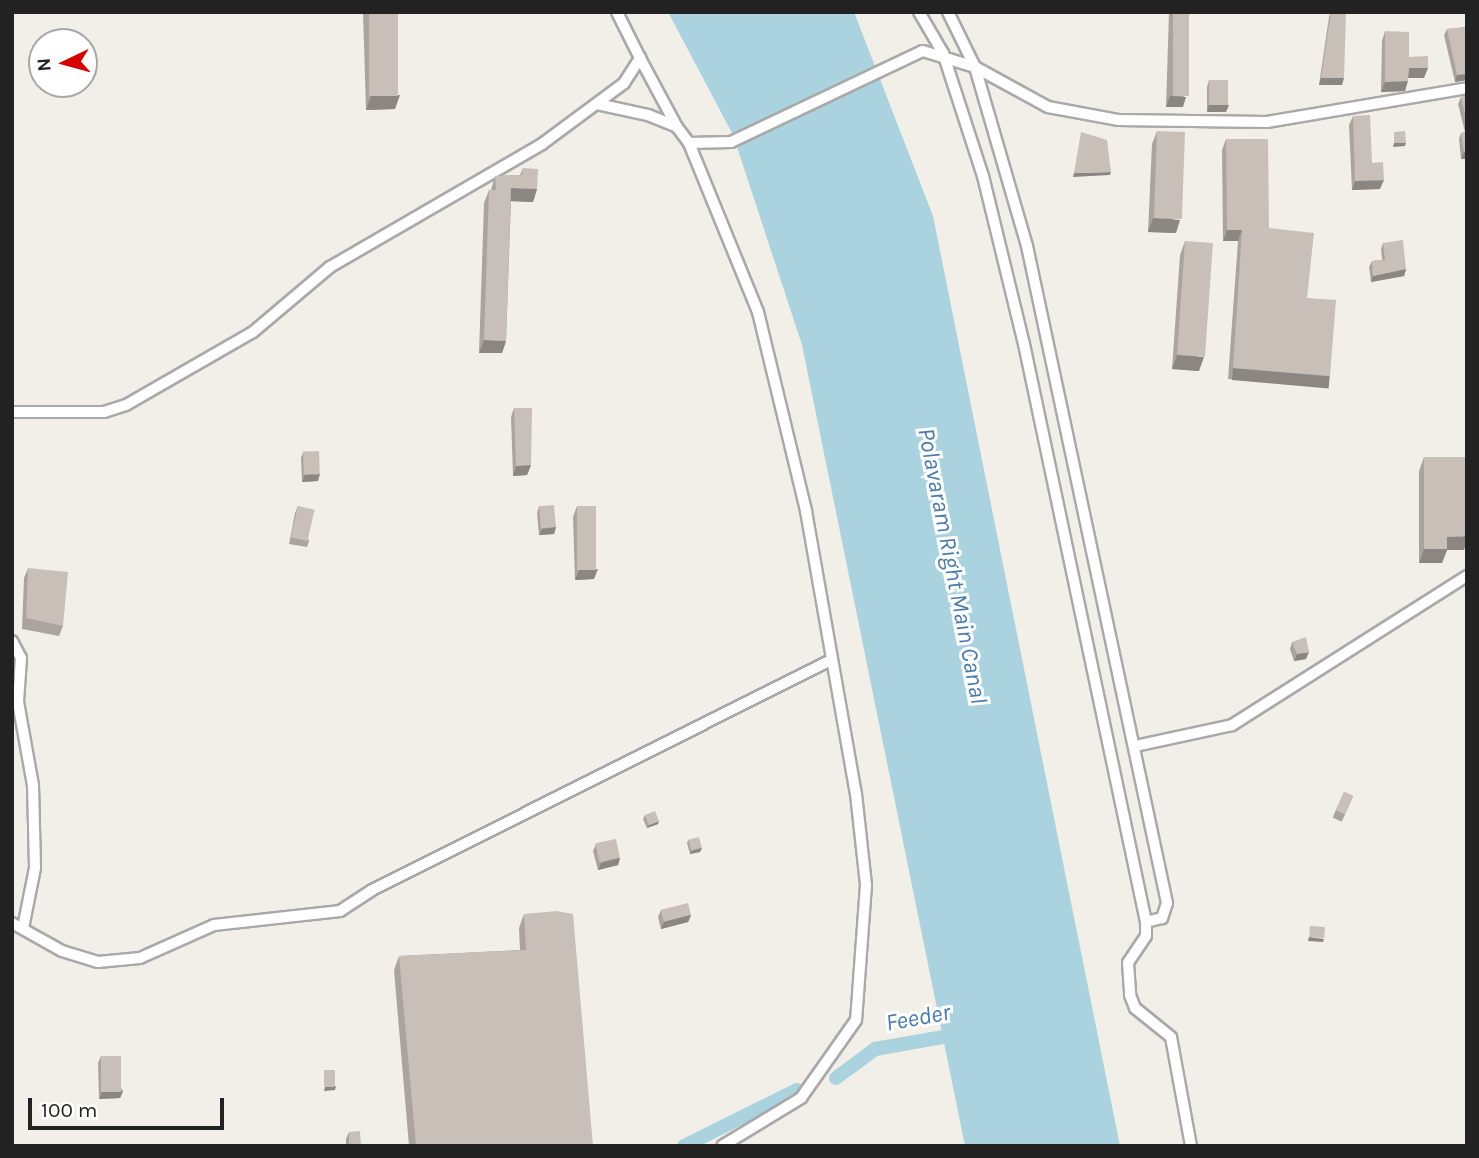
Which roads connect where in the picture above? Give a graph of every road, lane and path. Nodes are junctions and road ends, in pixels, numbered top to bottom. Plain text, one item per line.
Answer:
1 (617, 12) edge
2 (919, 12) edge
3 (948, 12) edge
4 (943, 53) junction
5 (640, 58) junction
6 (975, 67) junction
7 (1467, 88) edge
8 (597, 104) junction
9 (677, 127) junction
10 (690, 143) junction
11 (12, 412) edge
12 (1467, 576) edge
13 (12, 641) edge
14 (831, 660) junction
15 (1135, 746) junction
16 (1146, 922) junction
17 (18, 926) edge
18 (722, 1146) edge
19 (1191, 1146) edge

1 - 5 street
2 - 4 street
3 - 6 street
4 - 6 street
4 - 10 street
4 - 16 street
5 - 8 street
5 - 9 street
6 - 7 street
6 - 15 street
8 - 9 street
8 - 11 street
9 - 10 street
10 - 14 street
12 - 15 street
13 - 17 street
14 - 17 street
14 - 18 street
15 - 16 street
16 - 19 street

